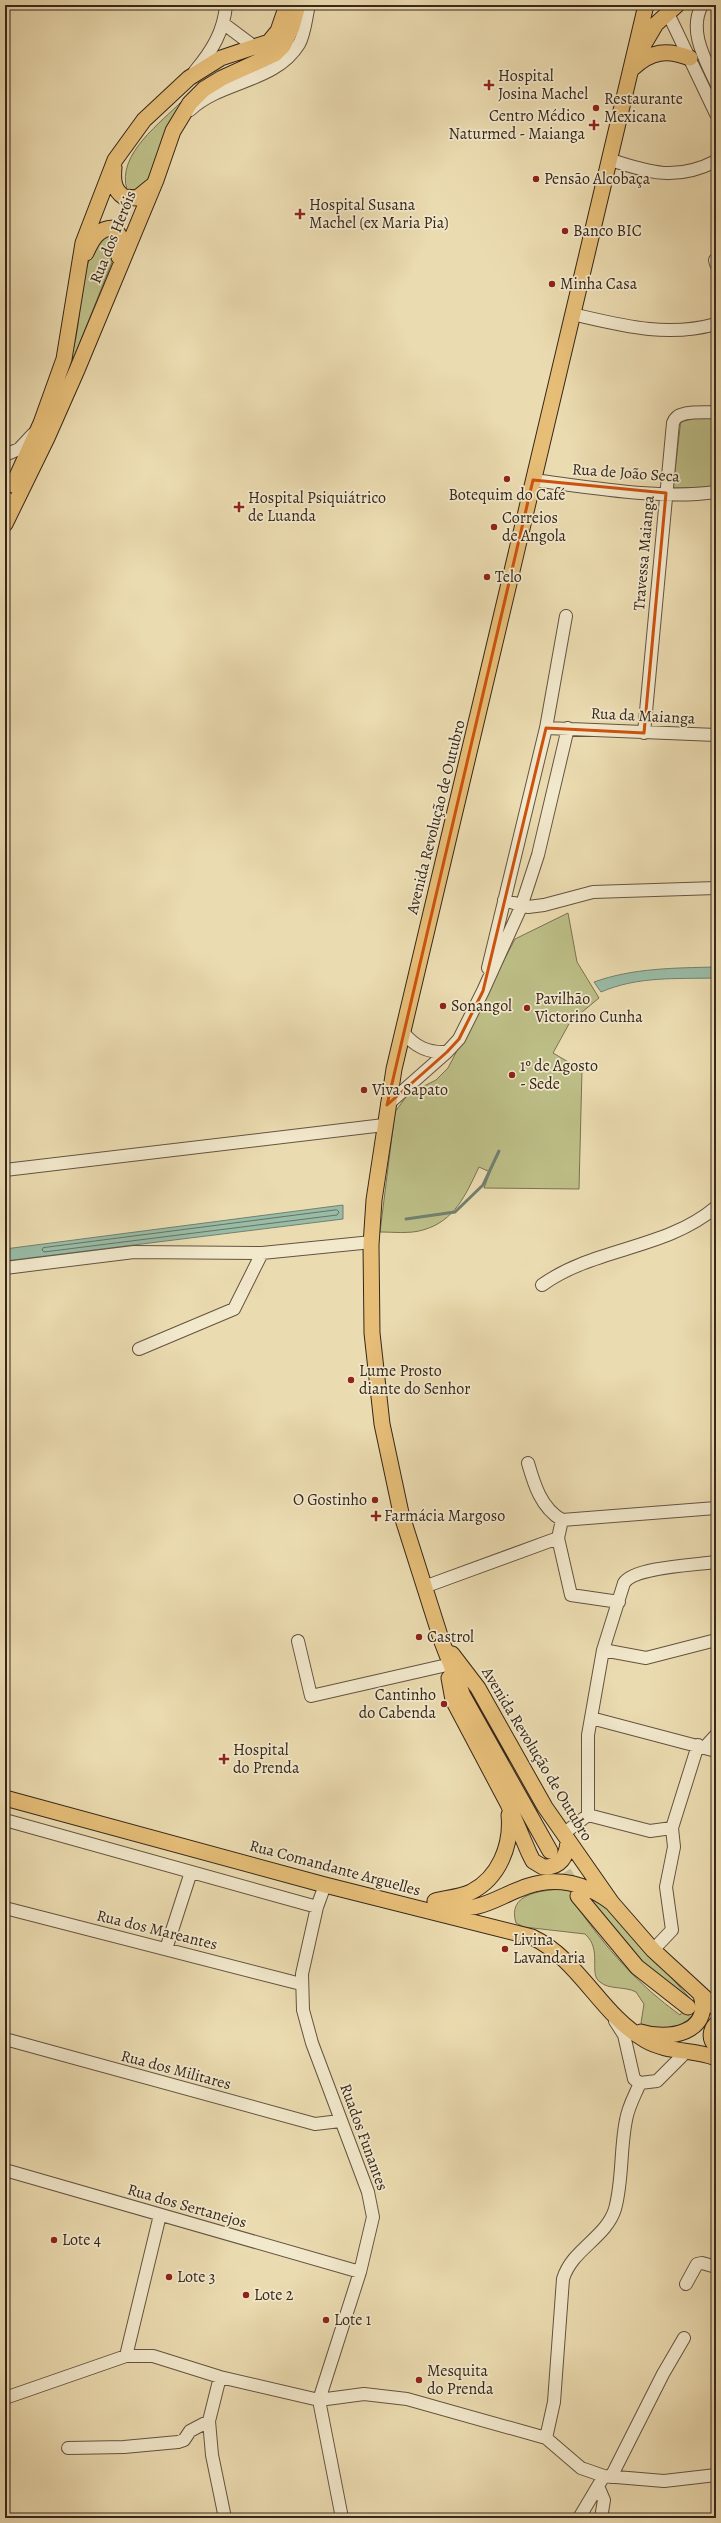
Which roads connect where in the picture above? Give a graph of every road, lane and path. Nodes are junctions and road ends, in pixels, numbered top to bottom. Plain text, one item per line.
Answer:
1 (226, 5) edge
2 (287, 5) edge
3 (298, 5) edge
4 (309, 5) edge
5 (646, 5) edge
6 (702, 5) edge
7 (670, 7) edge
8 (224, 24) junction
9 (256, 48) junction
10 (690, 58) junction
11 (630, 70) junction
12 (189, 78) junction
13 (716, 83) edge
14 (716, 114) edge
15 (180, 120) junction
16 (115, 160) junction
17 (611, 160) junction
18 (716, 161) edge
19 (156, 180) junction
20 (78, 275) junction
21 (114, 279) junction
22 (572, 314) junction
23 (716, 324) edge
24 (716, 412) edge
25 (41, 423) junction
26 (5, 455) edge
27 (533, 480) junction
28 (716, 492) edge
29 (666, 493) junction
30 (5, 500) edge
31 (5, 524) edge
32 (566, 616) dead end
33 (546, 728) junction
34 (568, 728) junction
35 (644, 733) junction
36 (716, 735) edge
37 (716, 888) edge
38 (504, 900) junction
39 (521, 906) junction
40 (483, 991) junction
41 (403, 1032) junction
42 (447, 1052) junction
43 (387, 1105) junction
44 (384, 1125) junction
45 (5, 1170) edge
46 (716, 1207) edge
47 (372, 1242) junction
48 (262, 1253) junction
49 (5, 1268) edge
50 (542, 1285) dead end
51 (140, 1348) dead end
52 (528, 1463) dead end
53 (716, 1508) edge
54 (562, 1520) junction
55 (558, 1538) junction
56 (716, 1562) edge
57 (424, 1588) junction
58 (619, 1602) junction
59 (716, 1640) edge
60 (298, 1641) dead end
61 (442, 1642) junction
62 (603, 1650) junction
63 (447, 1665) junction
64 (591, 1718) junction
65 (716, 1735) edge
66 (706, 1748) edge
67 (5, 1788) edge
68 (5, 1798) edge
69 (508, 1804) junction
70 (588, 1815) junction
71 (5, 1820) edge
72 (672, 1828) junction
73 (559, 1843) junction
74 (191, 1872) junction
75 (324, 1885) junction
76 (581, 1894) tunnel mouth
77 (429, 1903) junction
78 (612, 1903) junction
79 (317, 1907) junction
80 (5, 1908) edge
81 (501, 1928) junction
82 (166, 1949) junction
83 (653, 1950) junction
84 (301, 1984) junction
85 (693, 2001) junction
86 (716, 2008) edge
87 (624, 2024) junction
88 (716, 2024) edge
89 (5, 2040) edge
90 (716, 2046) edge
91 (684, 2053) junction
92 (716, 2058) edge
93 (640, 2083) junction
94 (340, 2121) junction
95 (5, 2170) edge
96 (160, 2215) junction
97 (716, 2267) edge
98 (360, 2272) junction
99 (686, 2284) dead end
100 (684, 2338) dead end
101 (126, 2356) junction
102 (220, 2377) junction
103 (5, 2398) edge
104 (320, 2400) junction
105 (209, 2421) junction
106 (546, 2438) junction
107 (68, 2448) dead end
108 (716, 2475) edge
109 (604, 2480) junction
110 (225, 2518) edge
111 (342, 2518) edge
112 (579, 2518) edge
113 (602, 2518) edge

1 - 8 street
2 - 9 main road, Rua dos Heróis
3 - 15 main road, Rua dos Heróis
4 - 15 street
5 - 11 main road, Avenida Revolução de Outubro
6 - 13 street
7 - 10 street
7 - 11 main road
8 - 9 street
8 - 12 street
9 - 12 main road, Rua dos Heróis
10 - 11 main road
10 - 14 street
11 - 17 main road, Avenida Revolução de Outubro
12 - 16 main road, Rua dos Heróis
15 - 19 main road, Rua dos Heróis
16 - 19 main road
16 - 20 main road, Rua dos Heróis
17 - 18 street
17 - 22 main road, Avenida Revolução de Outubro
19 - 21 main road, Rua dos Heróis
20 - 21 main road
20 - 25 main road, Rua dos Heróis
21 - 31 main road, Rua dos Heróis
22 - 23 street
22 - 27 main road, Avenida Revolução de Outubro
24 - 29 street, Travessa Maianga
25 - 26 street
25 - 30 main road, Rua dos Heróis
27 - 29 street, Rua de João Seca
27 - 41 main road, Avenida Revolução de Outubro
28 - 29 street, Rua de João Seca
29 - 35 street, Travessa Maianga
32 - 33 street
33 - 34 street, Rua da Maianga
33 - 38 street
34 - 35 street, Rua da Maianga
34 - 39 street
35 - 36 street, Rua da Maianga
37 - 39 street
38 - 39 street
38 - 40 street
39 - 40 street
40 - 42 street
41 - 42 street
41 - 43 main road, Avenida Revolução de Outubro
42 - 43 street
43 - 44 main road, Avenida Revolução de Outubro
44 - 45 street
44 - 47 main road, Avenida Revolução de Outubro
46 - 50 street
47 - 48 street
47 - 57 main road, Avenida Revolução de Outubro
48 - 49 street
48 - 51 street
52 - 54 street
53 - 54 street
54 - 55 street
55 - 57 street
55 - 58 street
56 - 58 street
57 - 61 main road, Avenida Revolução de Outubro
58 - 62 street
59 - 62 street
60 - 63 street
61 - 63 main road, Avenida Revolução de Outubro
61 - 73 main road, Avenida Revolução de Outubro
61 - 73 main road, Avenida Revolução de Outubro
62 - 64 street
63 - 69 main road, Avenida Revolução de Outubro
64 - 66 street
64 - 70 street
65 - 66 street
66 - 72 street
67 - 77 main road, Rua Comandante Arguelles
68 - 75 main road, Rua Comandante Arguelles
69 - 73 main road, Avenida Revolução de Outubro
69 - 77 main road, Rua Comandante Arguelles
70 - 72 street
70 - 73 street
71 - 74 street
72 - 83 street
73 - 78 main road, Avenida Revolução de Outubro
74 - 79 street
74 - 82 street
75 - 79 street, Ruados Funantes
75 - 81 main road, Rua Comandante Arguelles
76 - 85 main road, Avenida Revolução de Outubro
77 - 78 main road
78 - 83 main road, Avenida Revolução de Outubro
79 - 84 street, Ruados Funantes
80 - 82 street, Rua dos Mareantes
81 - 87 main road, Rua Comandante Arguelles
81 - 93 street
82 - 84 street, Rua dos Mareantes
83 - 85 main road, Avenida Revolução de Outubro
84 - 94 street, Ruados Funantes
85 - 86 main road, Avenida Revolução de Outubro
85 - 87 main road
87 - 91 main road
88 - 90 main road
89 - 94 street, Rua dos Militares
91 - 92 main road
91 - 93 street
93 - 106 street
94 - 98 street, Ruados Funantes
95 - 96 street, Rua dos Sertanejos
96 - 98 street, Rua dos Sertanejos
96 - 101 street
97 - 99 street
98 - 104 street, Ruados Funantes
100 - 109 street
101 - 102 street
101 - 103 street
102 - 104 street
102 - 105 street
104 - 106 street
104 - 111 street, Ruados Funantes
105 - 107 street
105 - 110 street
106 - 109 street
108 - 109 street
109 - 112 street
109 - 113 street

